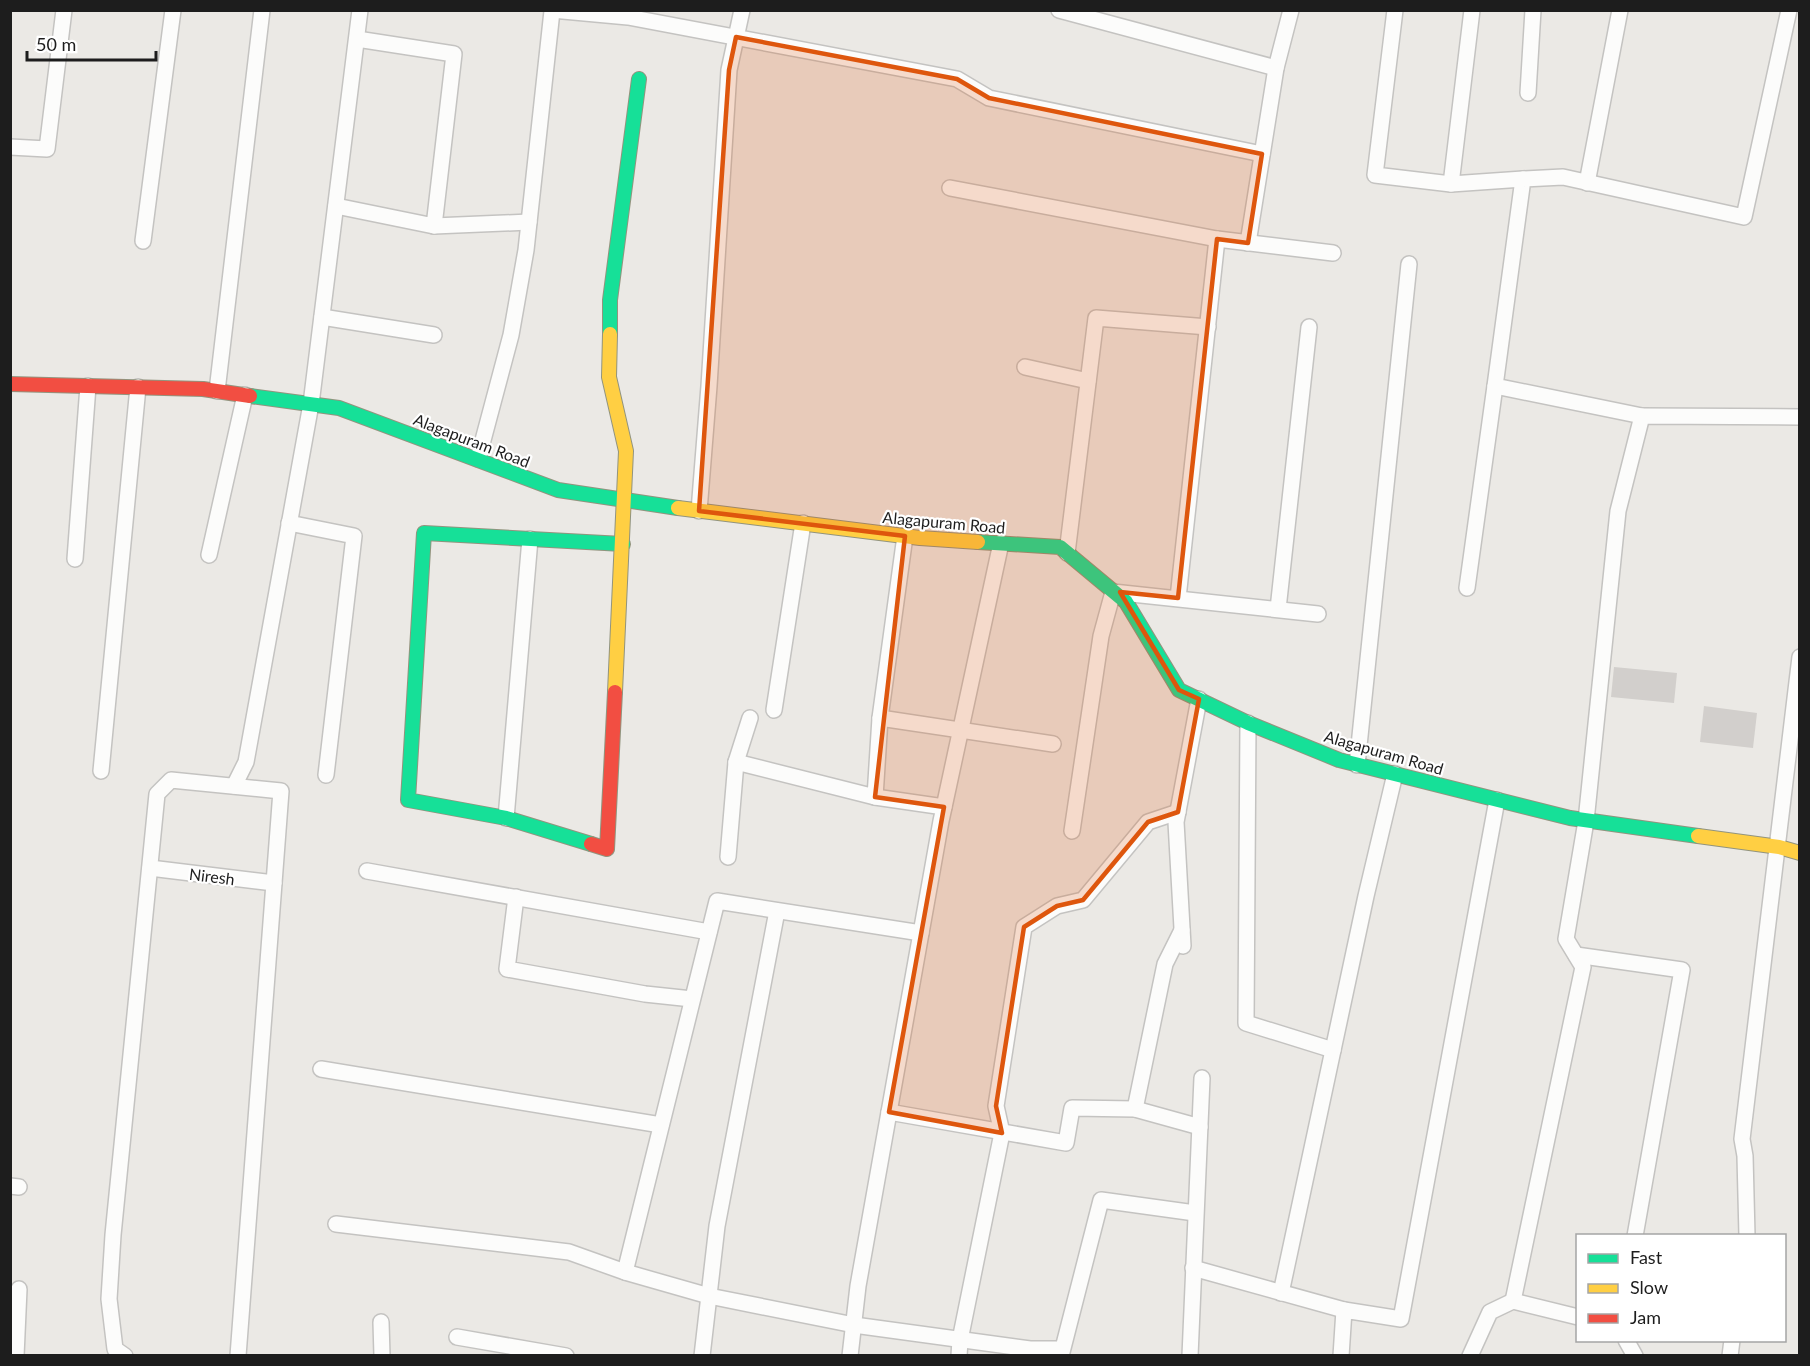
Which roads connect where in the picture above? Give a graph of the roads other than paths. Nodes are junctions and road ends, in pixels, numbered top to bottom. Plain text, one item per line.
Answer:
1 (64, 10) edge
2 (173, 10) edge
3 (262, 10) edge
4 (360, 10) edge
5 (742, 10) edge
6 (1059, 10) edge
7 (1292, 10) edge
8 (1395, 10) edge
9 (1472, 10) edge
10 (1533, 10) edge
11 (1620, 10) edge
12 (1789, 10) edge
13 (552, 11) edge
14 (736, 37) junction
15 (357, 39) junction
16 (1276, 68) junction
17 (639, 79) dead end
18 (1528, 93) dead end
19 (10, 147) edge
20 (1262, 154) junction
21 (1523, 179) junction
22 (1587, 183) junction
23 (1451, 184) junction
24 (950, 188) dead end
25 (336, 207) junction
26 (529, 222) junction
27 (434, 226) junction
28 (1217, 239) junction
29 (144, 241) dead end
30 (1248, 243) junction
31 (1334, 253) dead end
32 (1409, 264) dead end
33 (322, 317) junction
34 (1208, 327) junction
35 (1309, 327) dead end
36 (434, 334) dead end
37 (1025, 367) dead end
38 (1088, 381) junction
39 (10, 384) edge
40 (88, 386) junction
41 (1495, 386) junction
42 (138, 387) junction
43 (217, 391) junction
44 (245, 395) junction
45 (311, 404) junction
46 (1642, 416) junction
47 (1800, 417) edge
48 (478, 459) junction
49 (625, 500) junction
50 (699, 511) junction
51 (803, 523) junction
52 (289, 524) junction
53 (905, 536) junction
54 (530, 539) junction
55 (1001, 543) junction
56 (623, 544) junction
57 (1067, 553) junction
58 (210, 555) dead end
59 (75, 559) dead end
60 (1467, 588) dead end
61 (1113, 592) junction
62 (1178, 598) junction
63 (1278, 609) junction
64 (1318, 614) dead end
65 (1800, 657) edge
66 (1198, 699) junction
67 (774, 710) dead end
68 (750, 718) dead end
69 (880, 718) junction
70 (1248, 723) junction
71 (960, 731) junction
72 (1053, 744) dead end
73 (736, 762) junction
74 (1357, 765) junction
75 (101, 771) dead end
76 (1395, 774) junction
77 (326, 775) dead end
78 (234, 786) junction
79 (875, 797) junction
80 (1497, 800) junction
81 (944, 807) junction
82 (1178, 812) junction
83 (506, 818) junction
84 (1586, 821) junction
85 (1072, 831) dead end
86 (1779, 847) junction
87 (1800, 853) edge
88 (728, 856) dead end
89 (150, 868) junction
90 (368, 871) dead end
91 (274, 884) junction
92 (516, 897) junction
93 (777, 911) junction
94 (1182, 930) junction
95 (709, 932) junction
96 (921, 933) junction
97 (1184, 946) dead end
98 (1576, 956) junction
99 (692, 999) junction
100 (1333, 1050) junction
101 (321, 1069) dead end
102 (1202, 1078) dead end
103 (1135, 1109) junction
104 (889, 1112) junction
105 (661, 1125) junction
106 (1200, 1127) junction
107 (1002, 1133) junction
108 (1196, 1213) junction
109 (336, 1224) dead end
110 (1635, 1234) edge
111 (1747, 1234) edge
112 (1193, 1268) junction
113 (625, 1272) junction
114 (19, 1289) dead end
115 (1281, 1293) junction
116 (709, 1296) junction
117 (1514, 1301) junction
118 (1344, 1310) junction
119 (1576, 1316) edge
120 (381, 1322) dead end
121 (854, 1325) junction
122 (457, 1337) dead end
123 (960, 1340) junction
124 (1627, 1342) edge
125 (1062, 1352) edge
126 (16, 1356) edge
127 (125, 1356) edge
128 (238, 1356) edge
129 (382, 1356) edge
130 (566, 1356) edge
131 (702, 1356) edge
132 (850, 1356) edge
133 (959, 1356) edge
134 (1190, 1356) edge
135 (1341, 1356) edge
136 (1470, 1356) edge
137 (1635, 1356) edge

1 - 19 street
2 - 29 street
3 - 43 street
4 - 15 street
5 - 14 street
6 - 16 street
7 - 16 street
8 - 23 street
9 - 23 street
10 - 18 street
11 - 22 street
12 - 22 street
13 - 14 street
13 - 26 street
14 - 20 street
14 - 50 street
15 - 25 street
15 - 27 street
16 - 20 street
17 - 49 main road
20 - 30 street
21 - 22 street
21 - 23 street
21 - 41 street
24 - 28 street
25 - 27 street
25 - 33 street
26 - 27 street
26 - 48 street
28 - 30 street
28 - 34 street
30 - 31 street
32 - 74 street
33 - 36 street
33 - 45 street
34 - 38 street
34 - 62 street
35 - 63 street
37 - 38 street
38 - 57 street
39 - 40 main road, Alagapuram Road
40 - 42 main road, Alagapuram Road
40 - 59 street
41 - 46 street
41 - 60 street
42 - 43 main road, Alagapuram Road
42 - 75 street
43 - 44 main road, Alagapuram Road
44 - 45 main road, Alagapuram Road
44 - 58 street
45 - 48 main road, Alagapuram Road
45 - 52 street
46 - 47 street
46 - 84 street
48 - 49 main road, Alagapuram Road
49 - 50 main road, Alagapuram Road
49 - 56 main road
50 - 51 main road, Alagapuram Road
51 - 53 main road, Alagapuram Road
51 - 67 street
52 - 77 street
52 - 78 street
53 - 55 main road, Alagapuram Road
53 - 69 street
54 - 56 main road
54 - 83 street
54 - 83 main road
55 - 57 main road, Alagapuram Road
55 - 71 street
56 - 83 main road
57 - 61 main road, Alagapuram Road
61 - 62 street
61 - 66 main road, Alagapuram Road
61 - 85 street
62 - 63 street
63 - 64 street
65 - 86 street
66 - 70 main road, Alagapuram Road
66 - 82 street
68 - 73 street
69 - 71 street
69 - 79 street
70 - 74 main road, Alagapuram Road
70 - 100 street
71 - 72 street
71 - 81 street
73 - 79 street
73 - 88 street
74 - 76 main road, Alagapuram Road
76 - 80 main road, Alagapuram Road
76 - 100 street
78 - 89 street
78 - 91 street
79 - 81 street
80 - 84 main road, Alagapuram Road
80 - 118 street
81 - 96 street
82 - 94 street
82 - 107 street
84 - 86 main road, Alagapuram Road
84 - 98 street
86 - 87 main road, Alagapuram Road
86 - 111 street
89 - 91 street, Niresh
89 - 127 street
90 - 92 street
91 - 128 street
92 - 95 street
92 - 99 street
93 - 95 street
93 - 96 street
93 - 116 street
94 - 97 street
94 - 103 street
95 - 99 street
96 - 104 street
98 - 110 street
98 - 117 street
99 - 105 street
100 - 115 street
101 - 105 street
102 - 106 street
103 - 106 street
103 - 107 street
104 - 107 street
104 - 121 street
105 - 113 street
106 - 108 street
107 - 123 street
108 - 112 street
108 - 125 street
109 - 113 street
112 - 115 street
112 - 134 street
113 - 116 street
114 - 126 street
115 - 118 street
116 - 121 street
116 - 131 street
117 - 119 street
117 - 136 street
118 - 135 street
120 - 129 street
121 - 123 street
121 - 132 street
122 - 130 street
123 - 125 street
123 - 133 street
124 - 137 street

